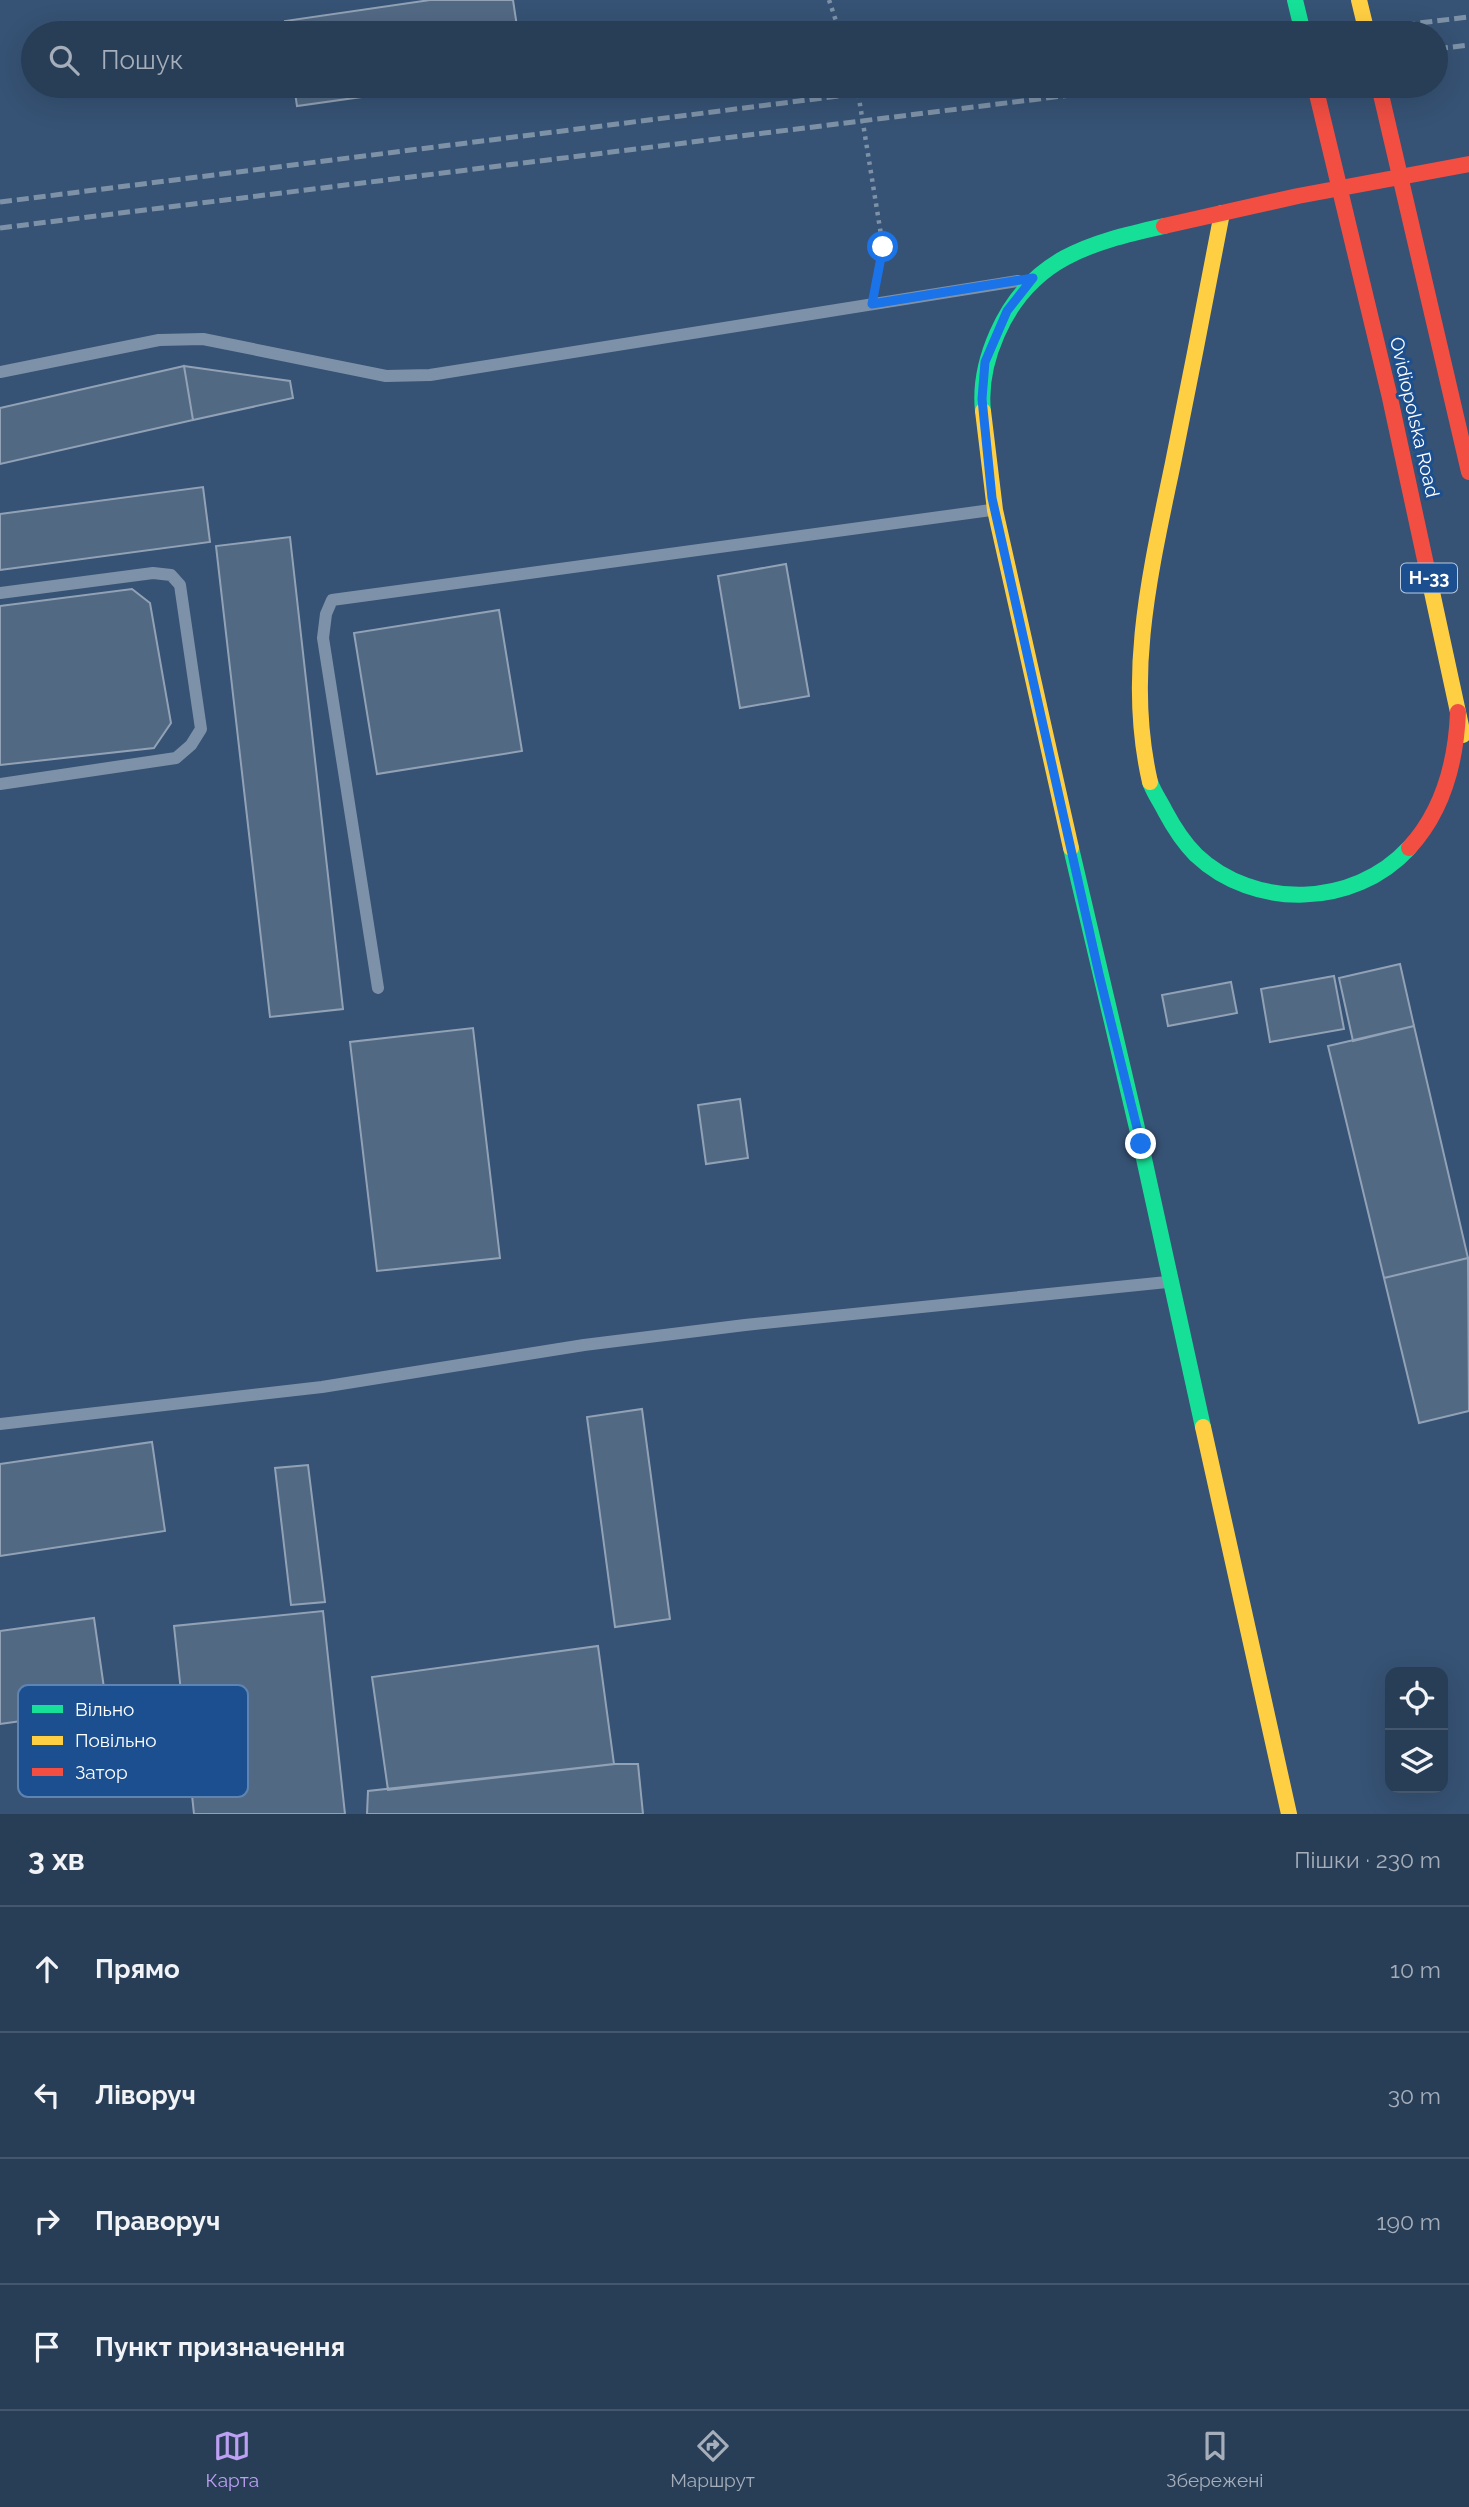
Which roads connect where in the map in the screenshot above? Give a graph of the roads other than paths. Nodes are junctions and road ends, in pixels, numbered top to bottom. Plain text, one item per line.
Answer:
1 (1295, 0) edge
2 (1359, 0) edge
3 (1300, 21) edge
4 (1364, 21) edge
5 (1318, 98) edge
6 (1382, 98) edge
7 (1469, 165) edge
8 (1222, 213) junction
9 (1033, 278) junction
10 (0, 372) edge
11 (1469, 472) edge
12 (995, 510) junction
13 (0, 593) edge
14 (1458, 712) junction
15 (1469, 759) edge
16 (0, 784) edge
17 (378, 988) dead end
18 (1171, 1282) junction
19 (0, 1424) edge
20 (1289, 1814) edge

1 - 3 main road
2 - 4 main road
5 - 14 main road, Ovidiopolska Road / Н-33
6 - 11 main road, Ovidiopolska Road
7 - 8 main road
8 - 9 main road
8 - 14 main road
9 - 10 lane
9 - 12 main road
12 - 17 lane
12 - 18 main road
13 - 16 lane
14 - 15 main road, Ovidiopolska Road / Н-33
18 - 19 lane
18 - 20 main road

